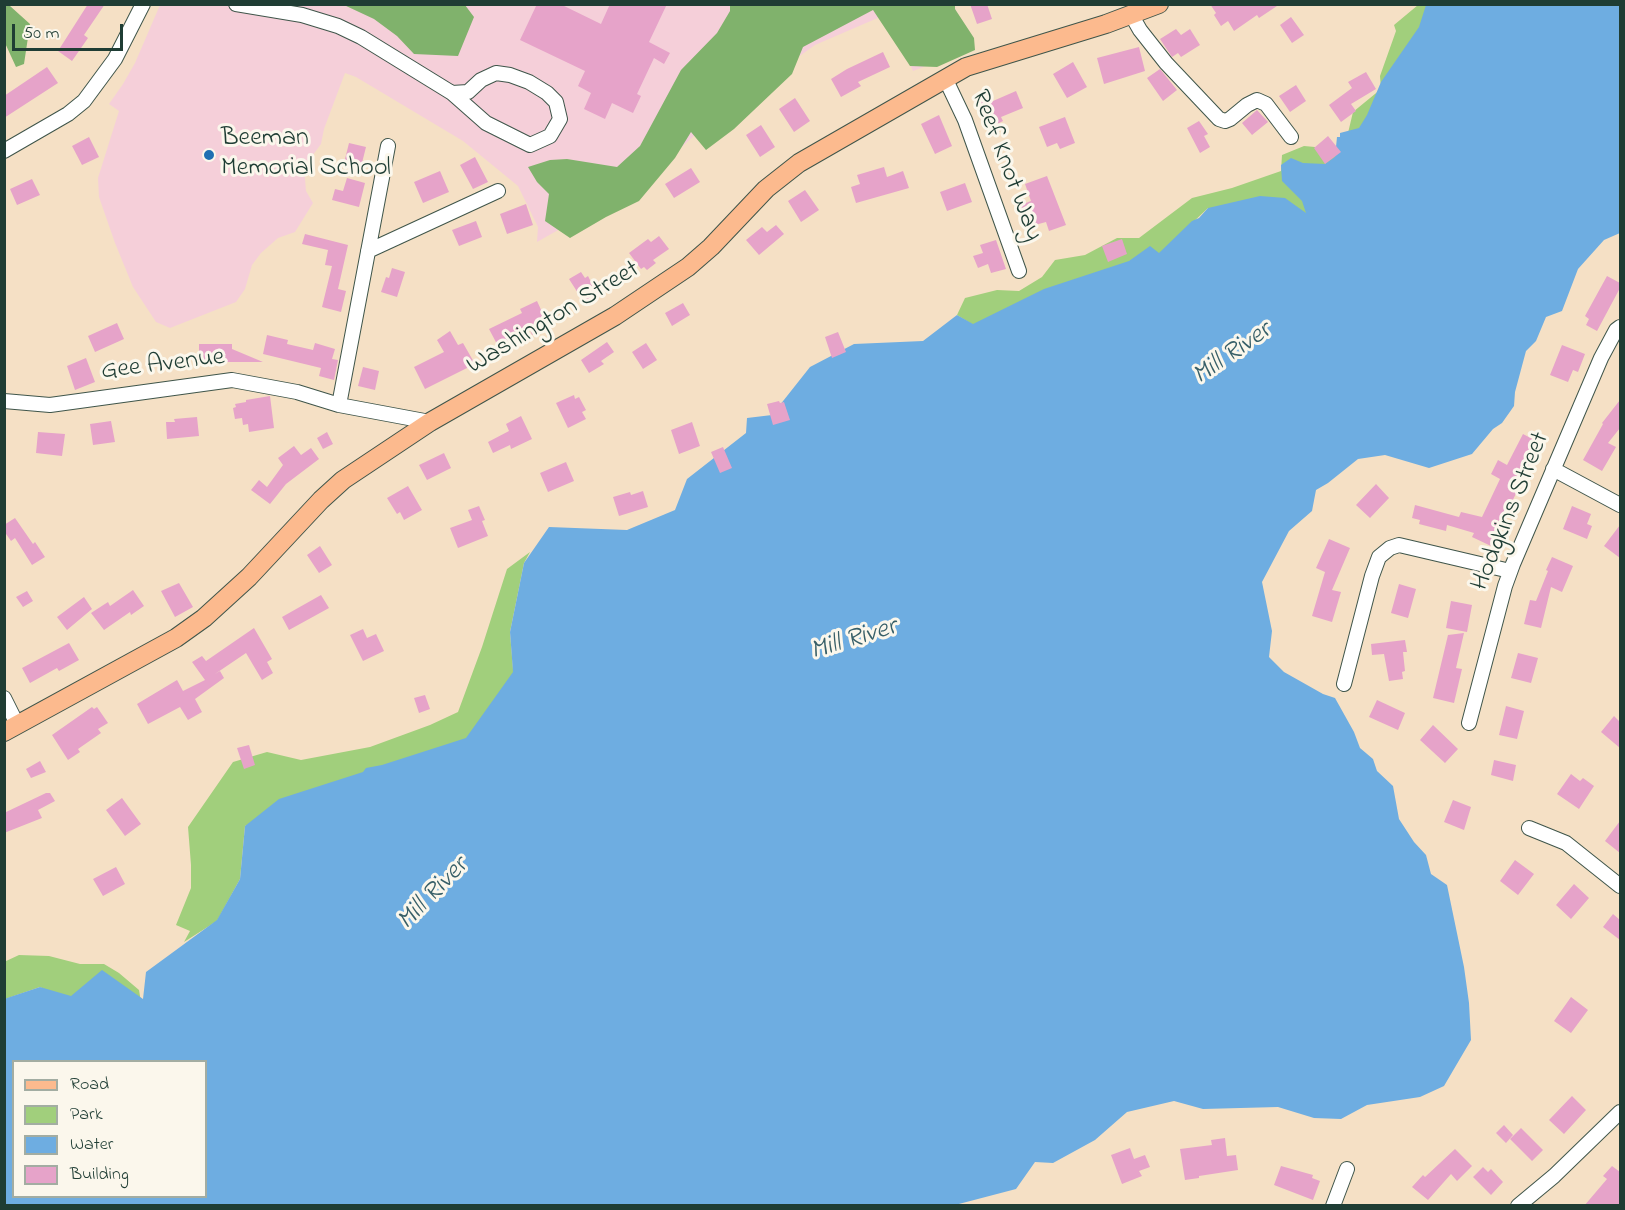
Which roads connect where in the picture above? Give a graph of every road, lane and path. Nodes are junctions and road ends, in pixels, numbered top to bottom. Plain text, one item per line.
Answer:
1 (143, 4) edge
2 (236, 4) edge
3 (1144, 9) edge
4 (945, 78) junction
5 (452, 93) junction
6 (1291, 137) dead end
7 (388, 146) dead end
8 (4, 151) edge
9 (498, 191) dead end
10 (368, 251) junction
11 (1020, 271) dead end
12 (1620, 327) edge
13 (4, 401) edge
14 (339, 405) junction
15 (430, 422) junction
16 (1553, 469) junction
17 (1620, 506) edge
18 (1510, 572) junction
19 (1344, 684) dead end
20 (4, 698) edge
21 (1469, 723) dead end
22 (11, 728) edge
23 (1530, 828) dead end
24 (1620, 886) edge
25 (1620, 1112) edge
26 (1347, 1169) dead end
27 (1333, 1206) edge
28 (1518, 1206) edge

1 - 8 street
2 - 5 street
3 - 4 main road, Washington Street
3 - 6 street
4 - 11 street, Reef Knot Way
4 - 15 main road, Washington Street
5 - 5 street
7 - 10 street
9 - 10 street
10 - 14 street
12 - 16 street, Hodgkins Street
13 - 14 street, Gee Avenue
14 - 15 street, Gee Avenue
15 - 22 main road, Washington Street
16 - 17 street
16 - 18 street, Hodgkins Street
18 - 19 street
18 - 21 street, Hodgkins Street
20 - 22 street
23 - 24 street
25 - 28 street
26 - 27 street

